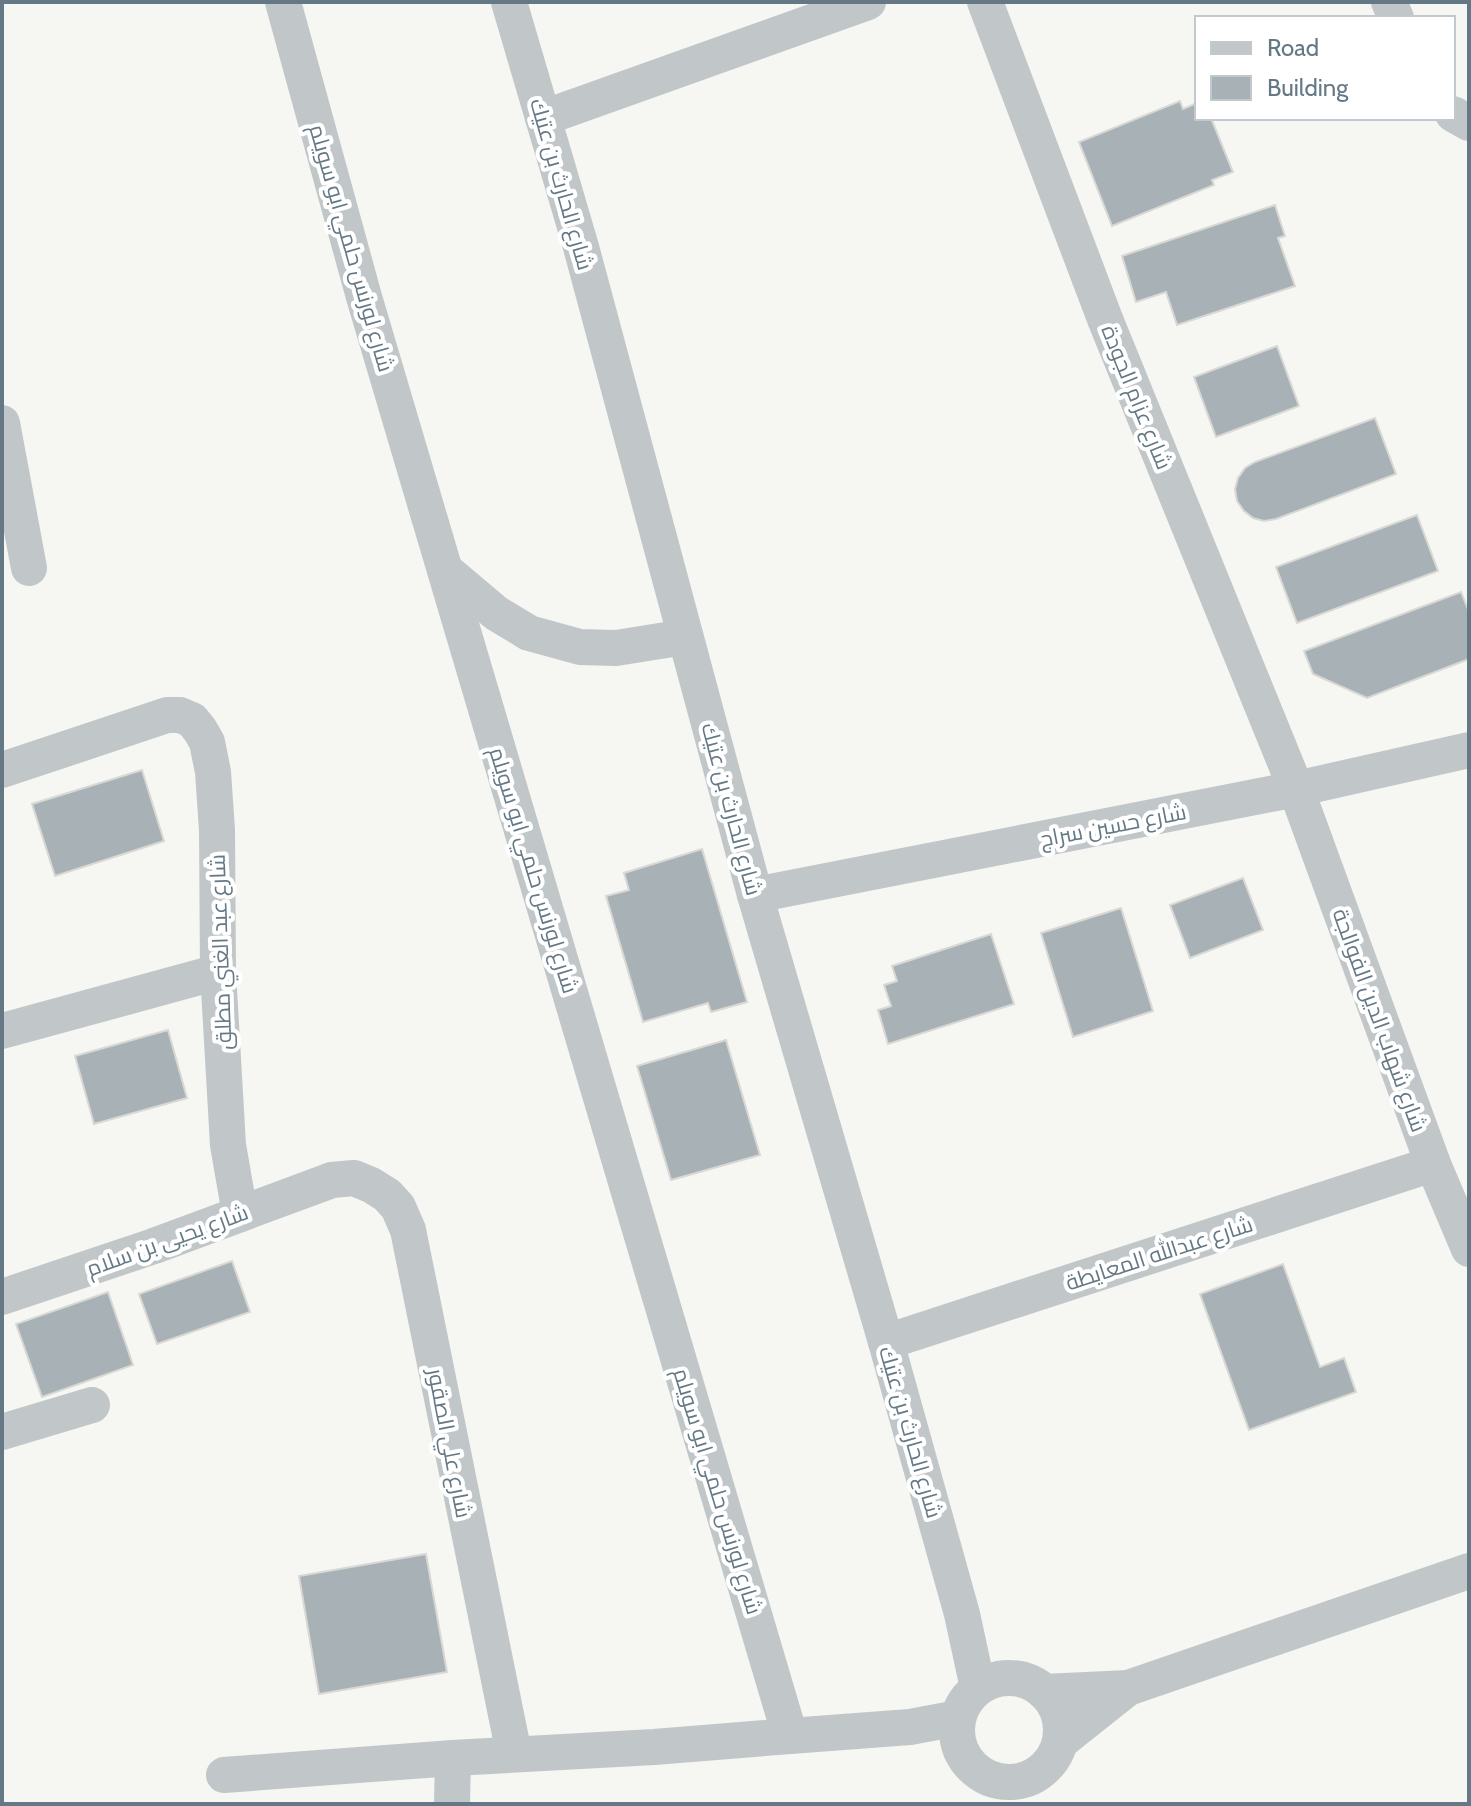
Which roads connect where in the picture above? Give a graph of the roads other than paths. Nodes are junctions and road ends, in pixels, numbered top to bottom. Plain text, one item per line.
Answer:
1 (283, 2) edge
2 (509, 2) edge
3 (868, 2) edge
4 (985, 2) edge
5 (543, 118) junction
6 (2, 423) edge
7 (29, 568) dead end
8 (445, 570) junction
9 (685, 637) junction
10 (1469, 750) edge
11 (2, 770) edge
12 (1296, 789) junction
13 (755, 895) junction
14 (218, 972) junction
15 (2, 1031) edge
16 (1433, 1164) junction
17 (332, 1180) joint
18 (240, 1214) junction
19 (1469, 1249) edge
20 (2, 1297) edge
21 (886, 1342) junction
22 (92, 1405) dead end
23 (2, 1432) edge
24 (1469, 1571) edge
25 (994, 1683) junction
26 (1128, 1688) junction
27 (1044, 1692) junction
28 (958, 1718) junction
29 (910, 1727) junction
30 (790, 1736) junction
31 (1060, 1742) junction
32 (514, 1754) junction
33 (963, 1754) junction
34 (453, 1758) junction
35 (224, 1775) dead end
36 (1036, 1790) edge
37 (996, 1791) edge
38 (452, 1804) edge

1 - 8 street, شارع لورنس حلمي ابو سويلم
2 - 5 street, شارع الحارث بن عتيك
3 - 5 street
4 - 12 street, شارع عزام الجودة
5 - 9 street, شارع الحارث بن عتيك
6 - 7 street
8 - 9 street
8 - 30 street, شارع لورنس حلمي ابو سويلم
9 - 13 street, شارع الحارث بن عتيك
10 - 12 street, شارع حسين سراج
11 - 14 street, شارع عبد الغني مطلق
12 - 13 street, شارع حسين سراج
12 - 16 street, شارع شهاب الدين الفوالجة
13 - 21 street, شارع الحارث بن عتيك
14 - 15 street
14 - 18 street, شارع عبد الغني مطلق
16 - 19 street, شارع شهاب الدين الفوالجة
16 - 21 street, شارع عبدالله المعايطة
17 - 18 street, شارع يحيى بن سلام
17 - 32 street, شارع علي الصقور
18 - 20 street, شارع يحيى بن سلام
21 - 25 street, شارع الحارث بن عتيك
22 - 23 street
24 - 26 street
25 - 27 street
25 - 28 street
26 - 27 street
26 - 31 street
27 - 31 street
28 - 29 street
28 - 33 street
29 - 30 street
29 - 33 street
30 - 32 street
31 - 36 street
32 - 34 street
33 - 37 street
34 - 35 street
34 - 38 street
36 - 37 street

